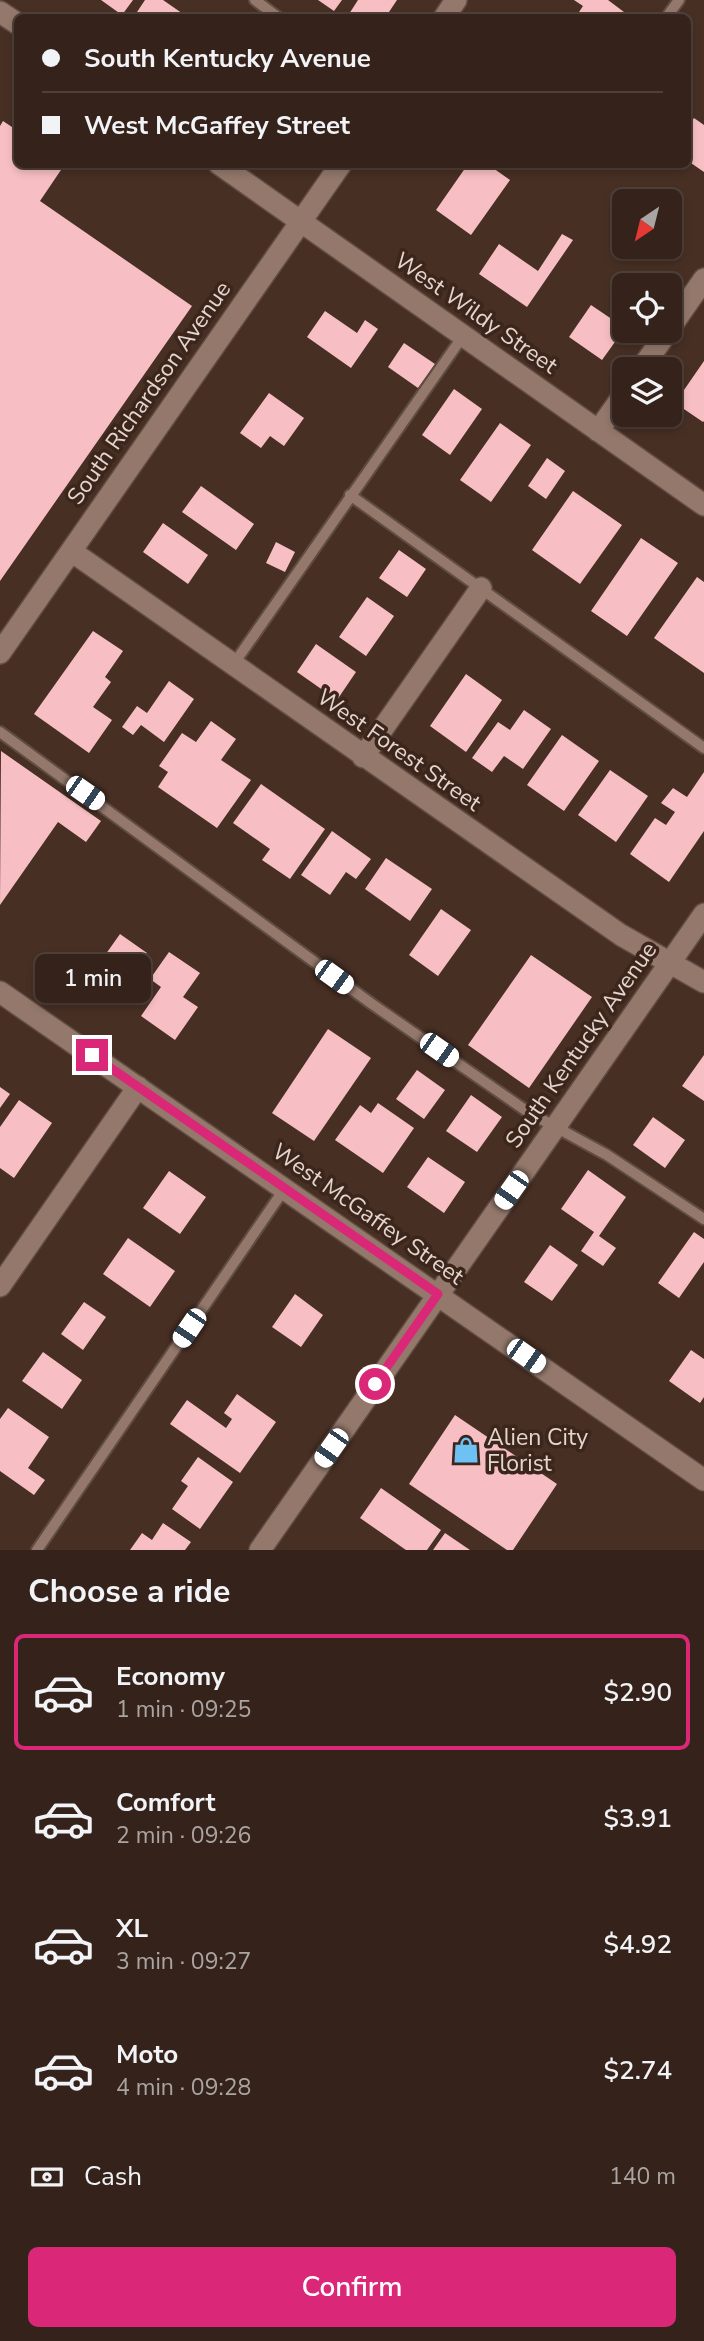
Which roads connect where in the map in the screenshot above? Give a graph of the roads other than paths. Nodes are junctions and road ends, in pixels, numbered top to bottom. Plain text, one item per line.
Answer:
1 (255, 0) edge
2 (274, 14) edge
3 (225, 168) edge
4 (338, 168) edge
5 (300, 222) junction
6 (704, 279) edge
7 (682, 310) edge
8 (463, 336) junction
9 (612, 411) edge
10 (598, 431) junction
11 (350, 495) junction
12 (704, 505) edge
13 (71, 551) junction
14 (481, 588) junction
15 (0, 653) edge
16 (233, 665) junction
17 (0, 732) edge
18 (704, 748) edge
19 (363, 757) junction
20 (704, 914) edge
21 (670, 963) junction
22 (704, 982) edge
23 (0, 992) edge
24 (138, 1087) junction
25 (555, 1127) junction
26 (285, 1188) junction
27 (704, 1219) edge
28 (0, 1286) edge
29 (438, 1294) junction
30 (704, 1480) edge
31 (37, 1550) edge
32 (260, 1550) edge

1 - 2 lane
3 - 5 street, West Wildy Street
4 - 5 street, South Richardson Avenue
5 - 8 street, West Wildy Street
5 - 13 street, South Richardson Avenue
6 - 7 street
8 - 10 street, West Wildy Street
8 - 11 lane
9 - 10 street
10 - 12 street, West Wildy Street
11 - 14 lane
11 - 16 lane
13 - 15 street, South Richardson Avenue
13 - 16 street, West Forest Street
14 - 18 lane
14 - 19 street
16 - 19 street, West Forest Street
17 - 25 lane
19 - 21 street, West Forest Street
20 - 21 street, South Kentucky Avenue
21 - 22 street, West Forest Street
21 - 25 street, South Kentucky Avenue
23 - 24 street, West McGaffey Street
24 - 26 street, West McGaffey Street
24 - 28 street
25 - 27 lane
25 - 29 street, South Kentucky Avenue
26 - 29 street, West McGaffey Street
26 - 31 lane
29 - 30 street, West McGaffey Street
29 - 32 street, South Kentucky Avenue

